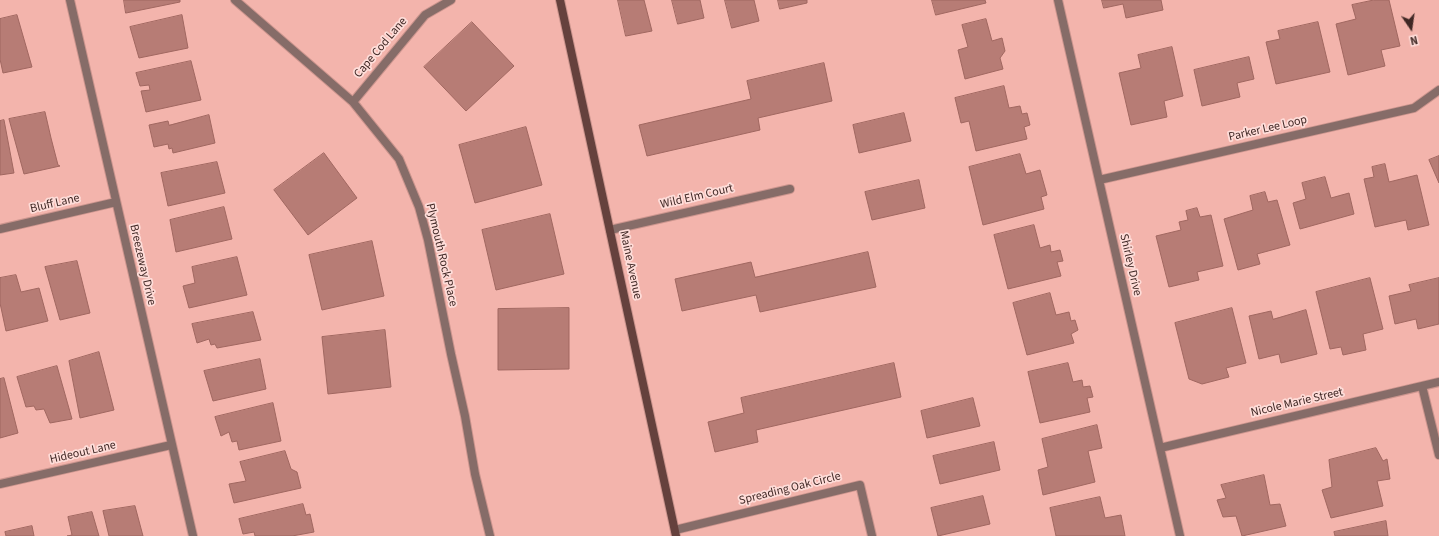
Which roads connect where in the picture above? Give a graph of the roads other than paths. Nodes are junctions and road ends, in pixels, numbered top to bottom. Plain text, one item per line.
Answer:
1 (70, 0) edge
2 (235, 0) edge
3 (451, 0) edge
4 (560, 0) edge
5 (1058, 0) edge
6 (1439, 90) edge
7 (353, 102) junction
8 (1099, 180) junction
9 (790, 188) dead end
10 (116, 202) junction
11 (0, 229) edge
12 (610, 230) junction
13 (1439, 382) edge
14 (1422, 386) junction
15 (171, 445) junction
16 (1160, 448) junction
17 (1439, 455) edge
18 (0, 484) edge
19 (675, 533) edge
20 (193, 536) edge
21 (490, 536) edge
22 (872, 536) edge
23 (1180, 536) edge

1 - 10 street, Breezeway Drive
2 - 7 street, Plymouth Rock Place
3 - 7 street, Cape Cod Lane
4 - 12 street, Maine Avenue
5 - 8 street, Shirley Drive
6 - 8 street, Parker Lee Loop
7 - 21 street, Plymouth Rock Place
8 - 16 street, Shirley Drive
9 - 12 street, Wild Elm Court
10 - 11 street, Bluff Lane
10 - 15 street, Breezeway Drive
12 - 19 street, Maine Avenue
13 - 14 street, Nicole Marie Street
14 - 16 street, Nicole Marie Street
14 - 17 street
15 - 18 street, Hideout Lane
15 - 20 street, Breezeway Drive
16 - 23 street, Shirley Drive
19 - 22 street, Spreading Oak Circle

